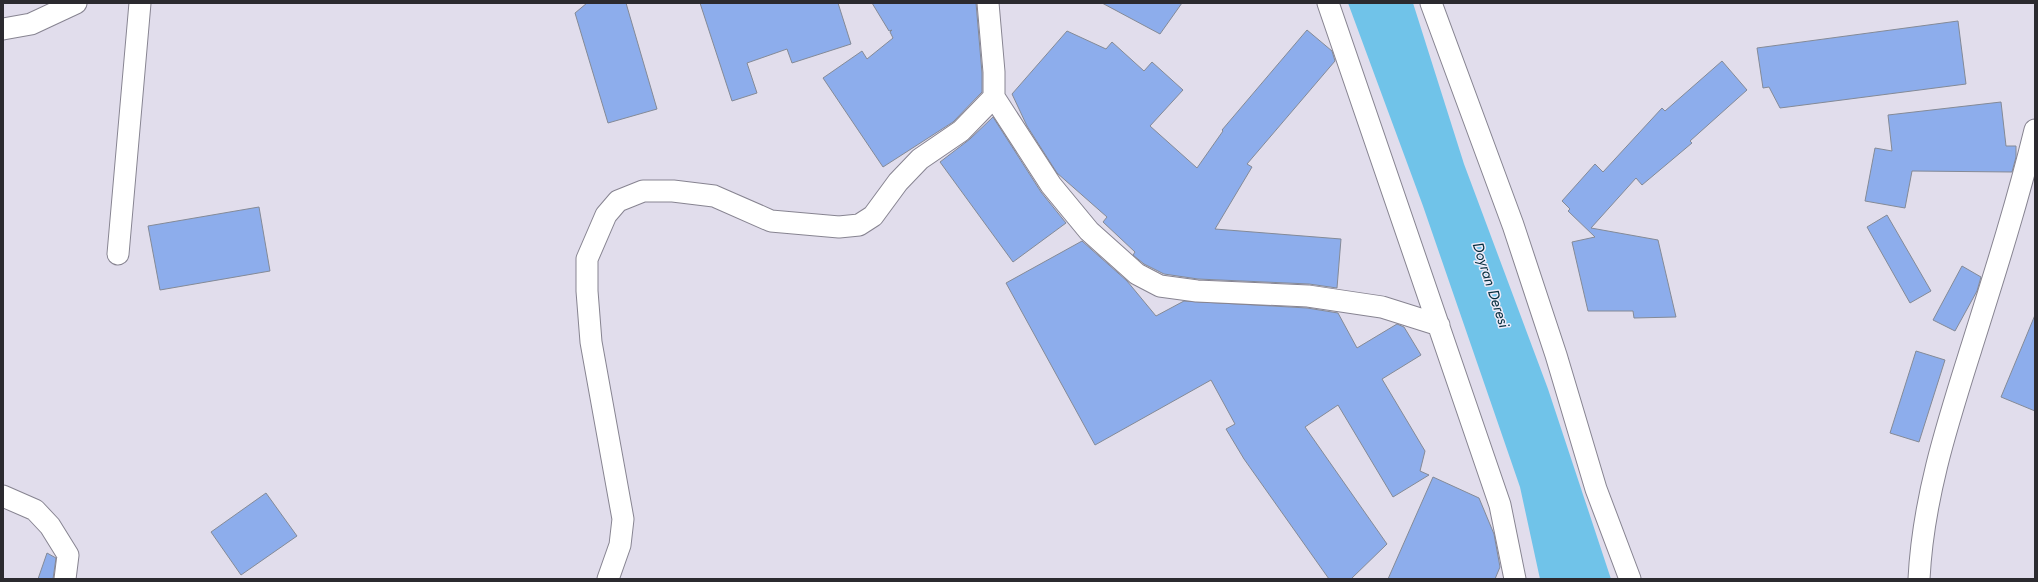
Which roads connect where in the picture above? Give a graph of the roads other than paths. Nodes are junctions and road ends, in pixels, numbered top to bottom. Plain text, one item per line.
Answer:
1 (76, 3) edge
2 (140, 3) edge
3 (988, 3) edge
4 (1328, 3) edge
5 (1431, 3) edge
6 (3, 29) edge
7 (994, 97) junction
8 (2035, 130) edge
9 (118, 254) dead end
10 (1439, 325) junction
11 (3, 496) edge
12 (65, 579) edge
13 (608, 579) edge
14 (1515, 579) edge
15 (1630, 579) edge
16 (1919, 579) edge

1 - 6 street
2 - 9 street
3 - 7 street
4 - 10 street
5 - 15 street
7 - 10 street
7 - 13 street
8 - 16 street
10 - 14 street
11 - 12 street

